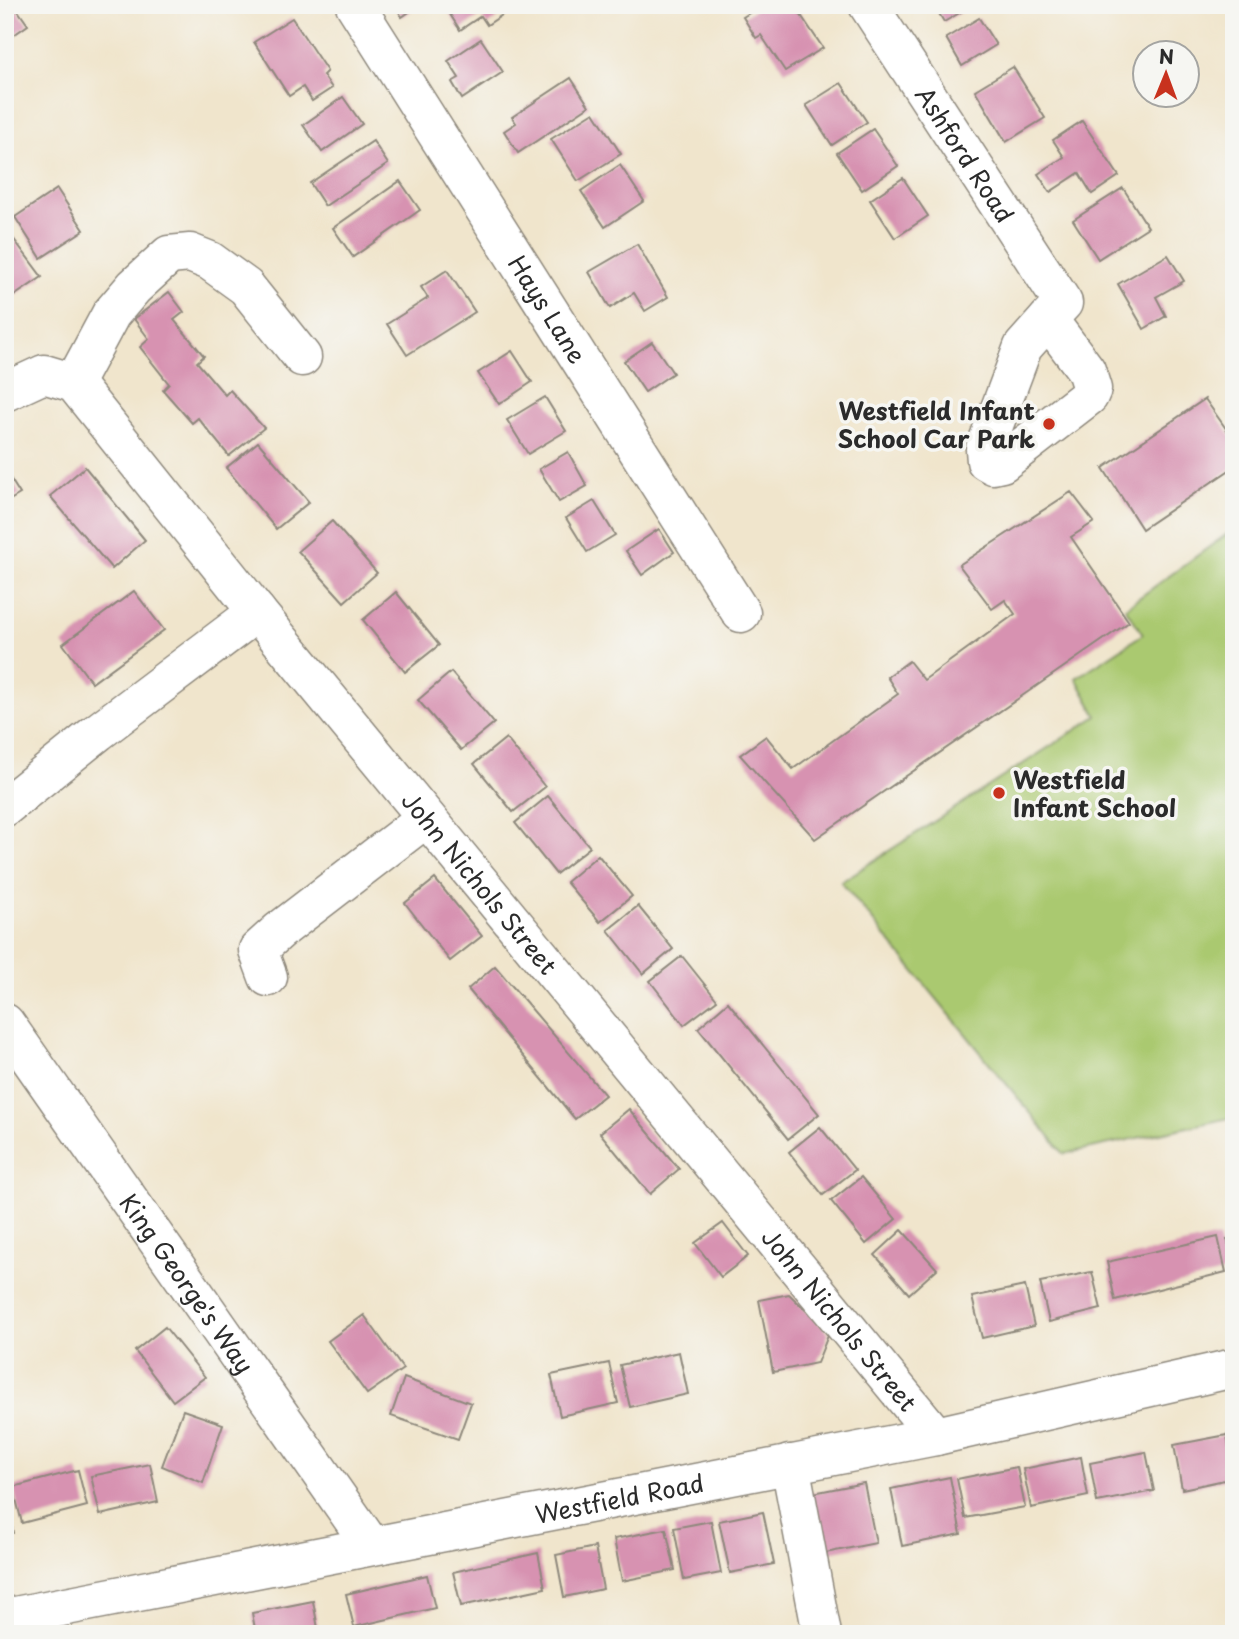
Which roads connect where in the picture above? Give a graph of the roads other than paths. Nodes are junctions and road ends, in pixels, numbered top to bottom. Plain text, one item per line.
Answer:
1 (355, 5) edge
2 (868, 5) edge
3 (1057, 319) junction
4 (302, 357) dead end
5 (74, 383) junction
6 (5, 392) edge
7 (257, 612) junction
8 (741, 613) dead end
9 (5, 807) edge
10 (426, 818) junction
11 (268, 977) dead end
12 (5, 1023) edge
13 (1234, 1368) edge
14 (936, 1436) junction
15 (790, 1464) junction
16 (371, 1545) junction
17 (5, 1618) edge
18 (822, 1634) edge

1 - 8 street, Hays Lane
2 - 3 street, Ashford Road
3 - 3 street, Ashford Road
4 - 5 street
5 - 6 street
5 - 7 street, John Nichols Street
7 - 9 street
7 - 10 street, John Nichols Street
10 - 11 street
10 - 14 street, John Nichols Street
12 - 16 street, King George's Way
13 - 14 street, Westfield Road
14 - 15 street, Westfield Road
15 - 16 street, Westfield Road
15 - 18 street
16 - 17 street, Westfield Road

